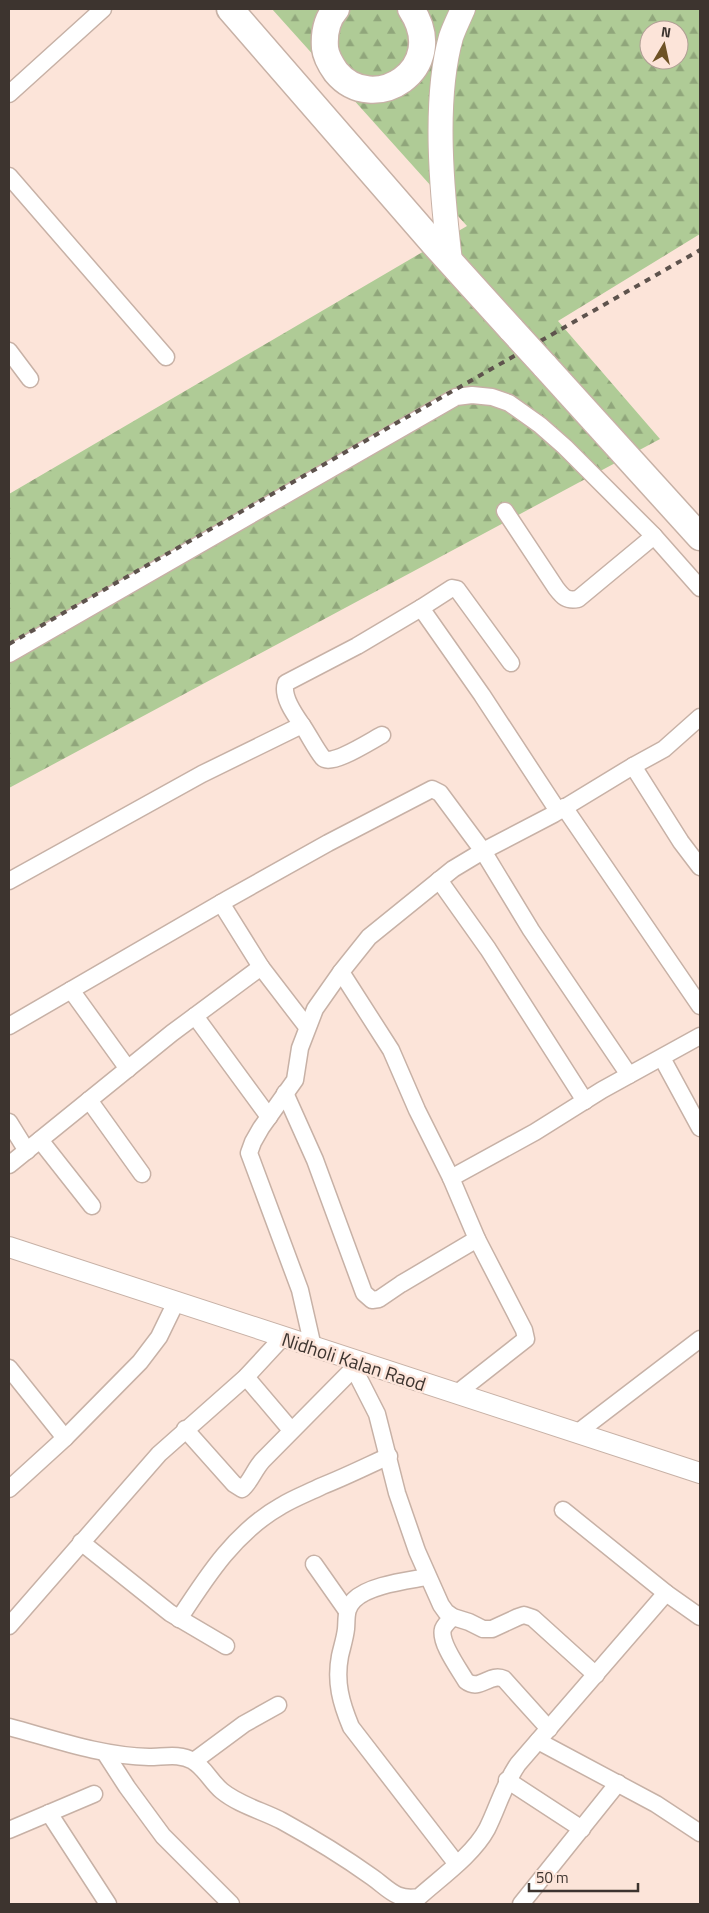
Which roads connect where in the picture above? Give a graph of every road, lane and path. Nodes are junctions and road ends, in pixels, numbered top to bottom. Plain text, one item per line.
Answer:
1 (103, 9) edge
2 (230, 9) edge
3 (336, 9) edge
4 (411, 9) edge
5 (463, 9) edge
6 (423, 36) junction
7 (451, 37) junction
8 (336, 72) junction
9 (9, 94) edge
10 (304, 95) junction
11 (9, 176) edge
12 (450, 261) junction
13 (9, 351) edge
14 (166, 357) dead end
15 (30, 379) dead end
16 (505, 511) dead end
17 (654, 536) junction
18 (700, 537) edge
19 (700, 588) edge
20 (421, 608) junction
21 (9, 654) edge
22 (510, 663) dead end
23 (700, 716) edge
24 (302, 725) junction
25 (382, 734) dead end
26 (633, 766) junction
27 (561, 809) junction
28 (483, 851) junction
29 (700, 867) edge
30 (439, 880) junction
31 (9, 881) edge
32 (220, 903) junction
33 (261, 967) junction
34 (341, 972) junction
35 (71, 990) junction
36 (700, 1006) edge
37 (195, 1016) junction
38 (9, 1026) edge
39 (307, 1028) junction
40 (700, 1036) edge
41 (662, 1058) junction
42 (128, 1069) junction
43 (629, 1075) junction
44 (285, 1093) junction
45 (90, 1100) junction
46 (585, 1101) junction
47 (268, 1117) junction
48 (9, 1122) edge
49 (700, 1128) edge
50 (40, 1140) junction
51 (27, 1151) junction
52 (9, 1165) edge
53 (142, 1174) dead end
54 (451, 1178) junction
55 (92, 1206) dead end
56 (477, 1240) junction
57 (9, 1247) edge
58 (176, 1302) junction
59 (283, 1337) junction
60 (700, 1339) edge
61 (313, 1347) junction
62 (351, 1363) junction
63 (9, 1368) edge
64 (246, 1377) junction
65 (14, 1386) edge
66 (456, 1394) junction
67 (185, 1429) junction
68 (292, 1430) junction
69 (578, 1433) junction
70 (65, 1438) junction
71 (389, 1456) junction
72 (700, 1473) edge
73 (9, 1489) edge
74 (562, 1510) dead end
75 (81, 1542) junction
76 (314, 1564) dead end
77 (427, 1577) junction
78 (666, 1593) junction
79 (347, 1611) junction
80 (453, 1617) junction
81 (700, 1617) edge
82 (179, 1619) junction
83 (9, 1626) edge
84 (226, 1646) dead end
85 (596, 1675) junction
86 (278, 1705) dead end
87 (9, 1727) edge
88 (549, 1729) junction
89 (538, 1741) junction
90 (105, 1753) junction
91 (194, 1762) junction
92 (507, 1780) junction
93 (618, 1783) junction
94 (94, 1794) dead end
95 (49, 1813) junction
96 (582, 1829) junction
97 (9, 1830) edge
98 (700, 1833) edge
99 (456, 1863) junction
100 (108, 1904) edge
101 (231, 1904) edge
102 (521, 1904) edge

1 - 9 street
2 - 10 main road
3 - 8 main road
4 - 6 main road
5 - 7 main road
6 - 7 main road
6 - 8 main road
7 - 12 main road
8 - 10 main road
10 - 12 main road
11 - 14 street
12 - 18 main road, bridge
13 - 15 street
16 - 17 street
17 - 19 street
17 - 21 street
20 - 22 street
20 - 24 street
20 - 27 street
23 - 26 street
24 - 25 street
24 - 31 street
26 - 27 street
26 - 29 street
27 - 28 street
27 - 36 street
28 - 30 street
28 - 32 street
28 - 43 street
30 - 34 street
30 - 46 street
32 - 33 street
32 - 35 street
33 - 37 street
33 - 39 street
34 - 39 street
34 - 54 street
35 - 38 street
35 - 42 street
37 - 42 street
37 - 47 street
39 - 44 street
40 - 41 street
41 - 43 street
41 - 49 street
42 - 45 street
43 - 46 street
44 - 47 street
44 - 56 street
45 - 50 street
45 - 53 street
46 - 54 street
47 - 61 street
48 - 51 street
50 - 51 street
50 - 55 street
51 - 52 street
54 - 56 street
56 - 66 street
57 - 58 street, Nidholi Kalan Raod
58 - 59 street, Nidholi Kalan Raod
58 - 70 street
59 - 61 street, Nidholi Kalan Raod
59 - 64 street
60 - 69 street
61 - 62 street, Nidholi Kalan Raod
62 - 66 street, Nidholi Kalan Raod
62 - 68 street
62 - 71 street
63 - 65 street
64 - 67 street
64 - 68 street
65 - 70 street
66 - 69 street, Nidholi Kalan Raod
67 - 68 street
67 - 75 street
69 - 72 street, Nidholi Kalan Raod
70 - 73 street
71 - 77 street
71 - 82 street
74 - 78 street
75 - 82 street
75 - 83 street
76 - 79 street
77 - 79 street
77 - 80 street
78 - 81 street
78 - 85 street
79 - 99 street
80 - 85 street
80 - 88 street
82 - 84 street
85 - 88 street
86 - 91 street
87 - 90 street
88 - 89 street
89 - 92 street
89 - 93 street
90 - 91 street
90 - 101 street
91 - 99 street
92 - 96 street
92 - 99 street
93 - 96 street
93 - 98 street
94 - 95 street
95 - 97 street
95 - 100 street
96 - 102 street

